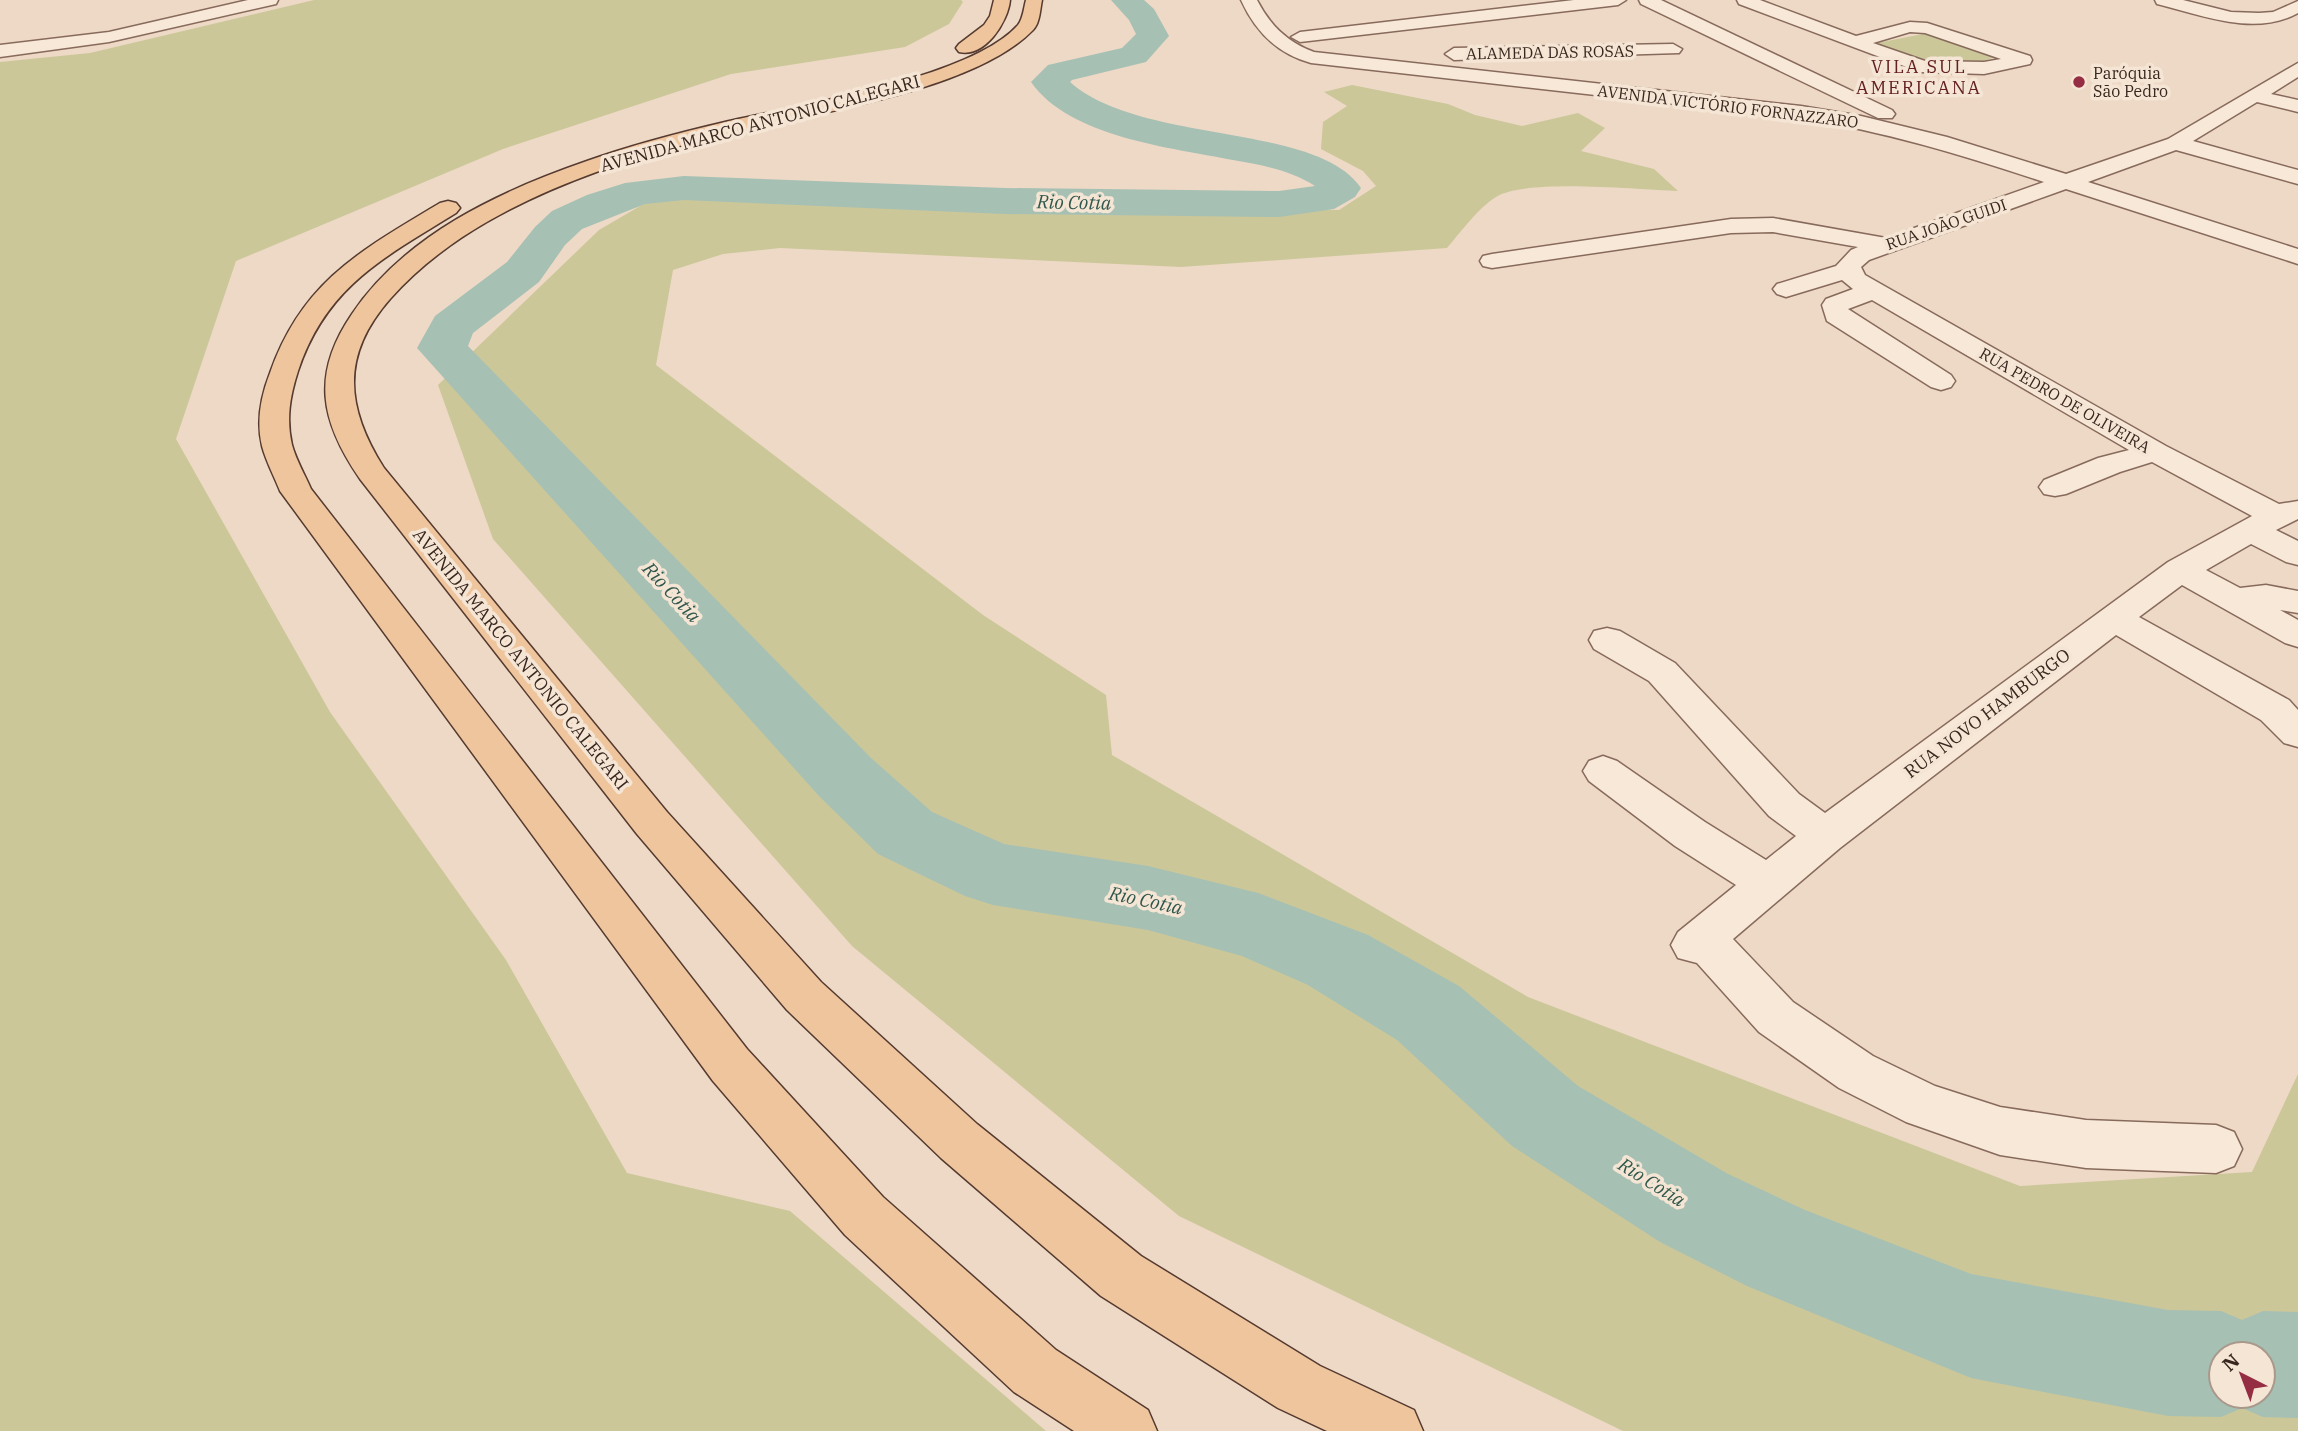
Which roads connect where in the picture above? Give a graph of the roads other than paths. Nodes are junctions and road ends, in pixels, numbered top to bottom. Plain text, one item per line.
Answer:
1 (270, 0) edge
2 (1002, 0) edge
3 (1034, 0) edge
4 (1249, 0) edge
5 (1618, 0) edge
6 (1647, 0) edge
7 (1745, 0) edge
8 (2163, 0) edge
9 (2298, 6) edge
10 (1677, 13) junction
11 (1412, 32) junction
12 (1300, 37) dead end
13 (1855, 42) junction
14 (1672, 49) junction
15 (0, 51) edge
16 (2298, 69) edge
17 (1435, 73) junction
18 (2255, 96) junction
19 (1667, 97) junction
20 (2298, 106) edge
21 (1940, 141) junction
22 (2175, 143) junction
23 (2298, 177) edge
24 (2064, 183) junction
25 (1886, 245) junction
26 (2298, 257) edge
27 (1492, 261) dead end
28 (1858, 280) junction
29 (1786, 289) dead end
30 (1941, 381) dead end
31 (2155, 452) junction
32 (2055, 487) dead end
33 (2275, 518) edge
34 (2298, 555) edge
35 (2180, 570) junction
36 (2235, 600) junction
37 (2298, 602) edge
38 (2114, 618) junction
39 (2298, 635) edge
40 (1607, 640) dead end
41 (2298, 733) edge
42 (1603, 771) dead end
43 (1825, 836) junction
44 (1769, 884) junction
45 (2216, 1149) dead end
46 (1127, 1431) edge
47 (1393, 1431) edge

1 - 15 street
2 - 46 main road, AVENIDA MARCO ANTONIO CALEGARI
3 - 47 main road, AVENIDA MARCO ANTONIO CALEGARI
4 - 17 street, AVENIDA VICTÓRIO FORNAZZARO
5 - 11 street
6 - 10 street
7 - 13 street
8 - 9 street
10 - 14 street
10 - 21 street
11 - 12 street
11 - 14 street, ALAMEDA DAS ROSAS
11 - 17 street
13 - 13 street
14 - 19 street
16 - 18 street, RUA JOÃO GUIDI
17 - 19 street, AVENIDA VICTÓRIO FORNAZZARO
18 - 20 street
18 - 22 street, RUA JOÃO GUIDI
19 - 21 street, AVENIDA VICTÓRIO FORNAZZARO
21 - 24 street, AVENIDA VICTÓRIO FORNAZZARO
22 - 23 street
22 - 24 street, RUA JOÃO GUIDI
24 - 25 street, RUA JOÃO GUIDI
24 - 26 street, AVENIDA VICTÓRIO FORNAZZARO
25 - 27 street
25 - 28 street, RUA JOÃO GUIDI
28 - 29 street
28 - 30 street
28 - 31 street, RUA PEDRO DE OLIVEIRA
31 - 32 street
31 - 33 street, RUA PEDRO DE OLIVEIRA
33 - 34 street, RUA PEDRO DE OLIVEIRA
33 - 35 street, RUA NOVO HAMBURGO
35 - 36 street
35 - 38 street, RUA NOVO HAMBURGO
36 - 37 street
36 - 39 street
38 - 41 street
38 - 43 street, RUA NOVO HAMBURGO
40 - 43 street
42 - 44 street
43 - 44 street, RUA NOVO HAMBURGO
44 - 45 street, RUA NOVO HAMBURGO

